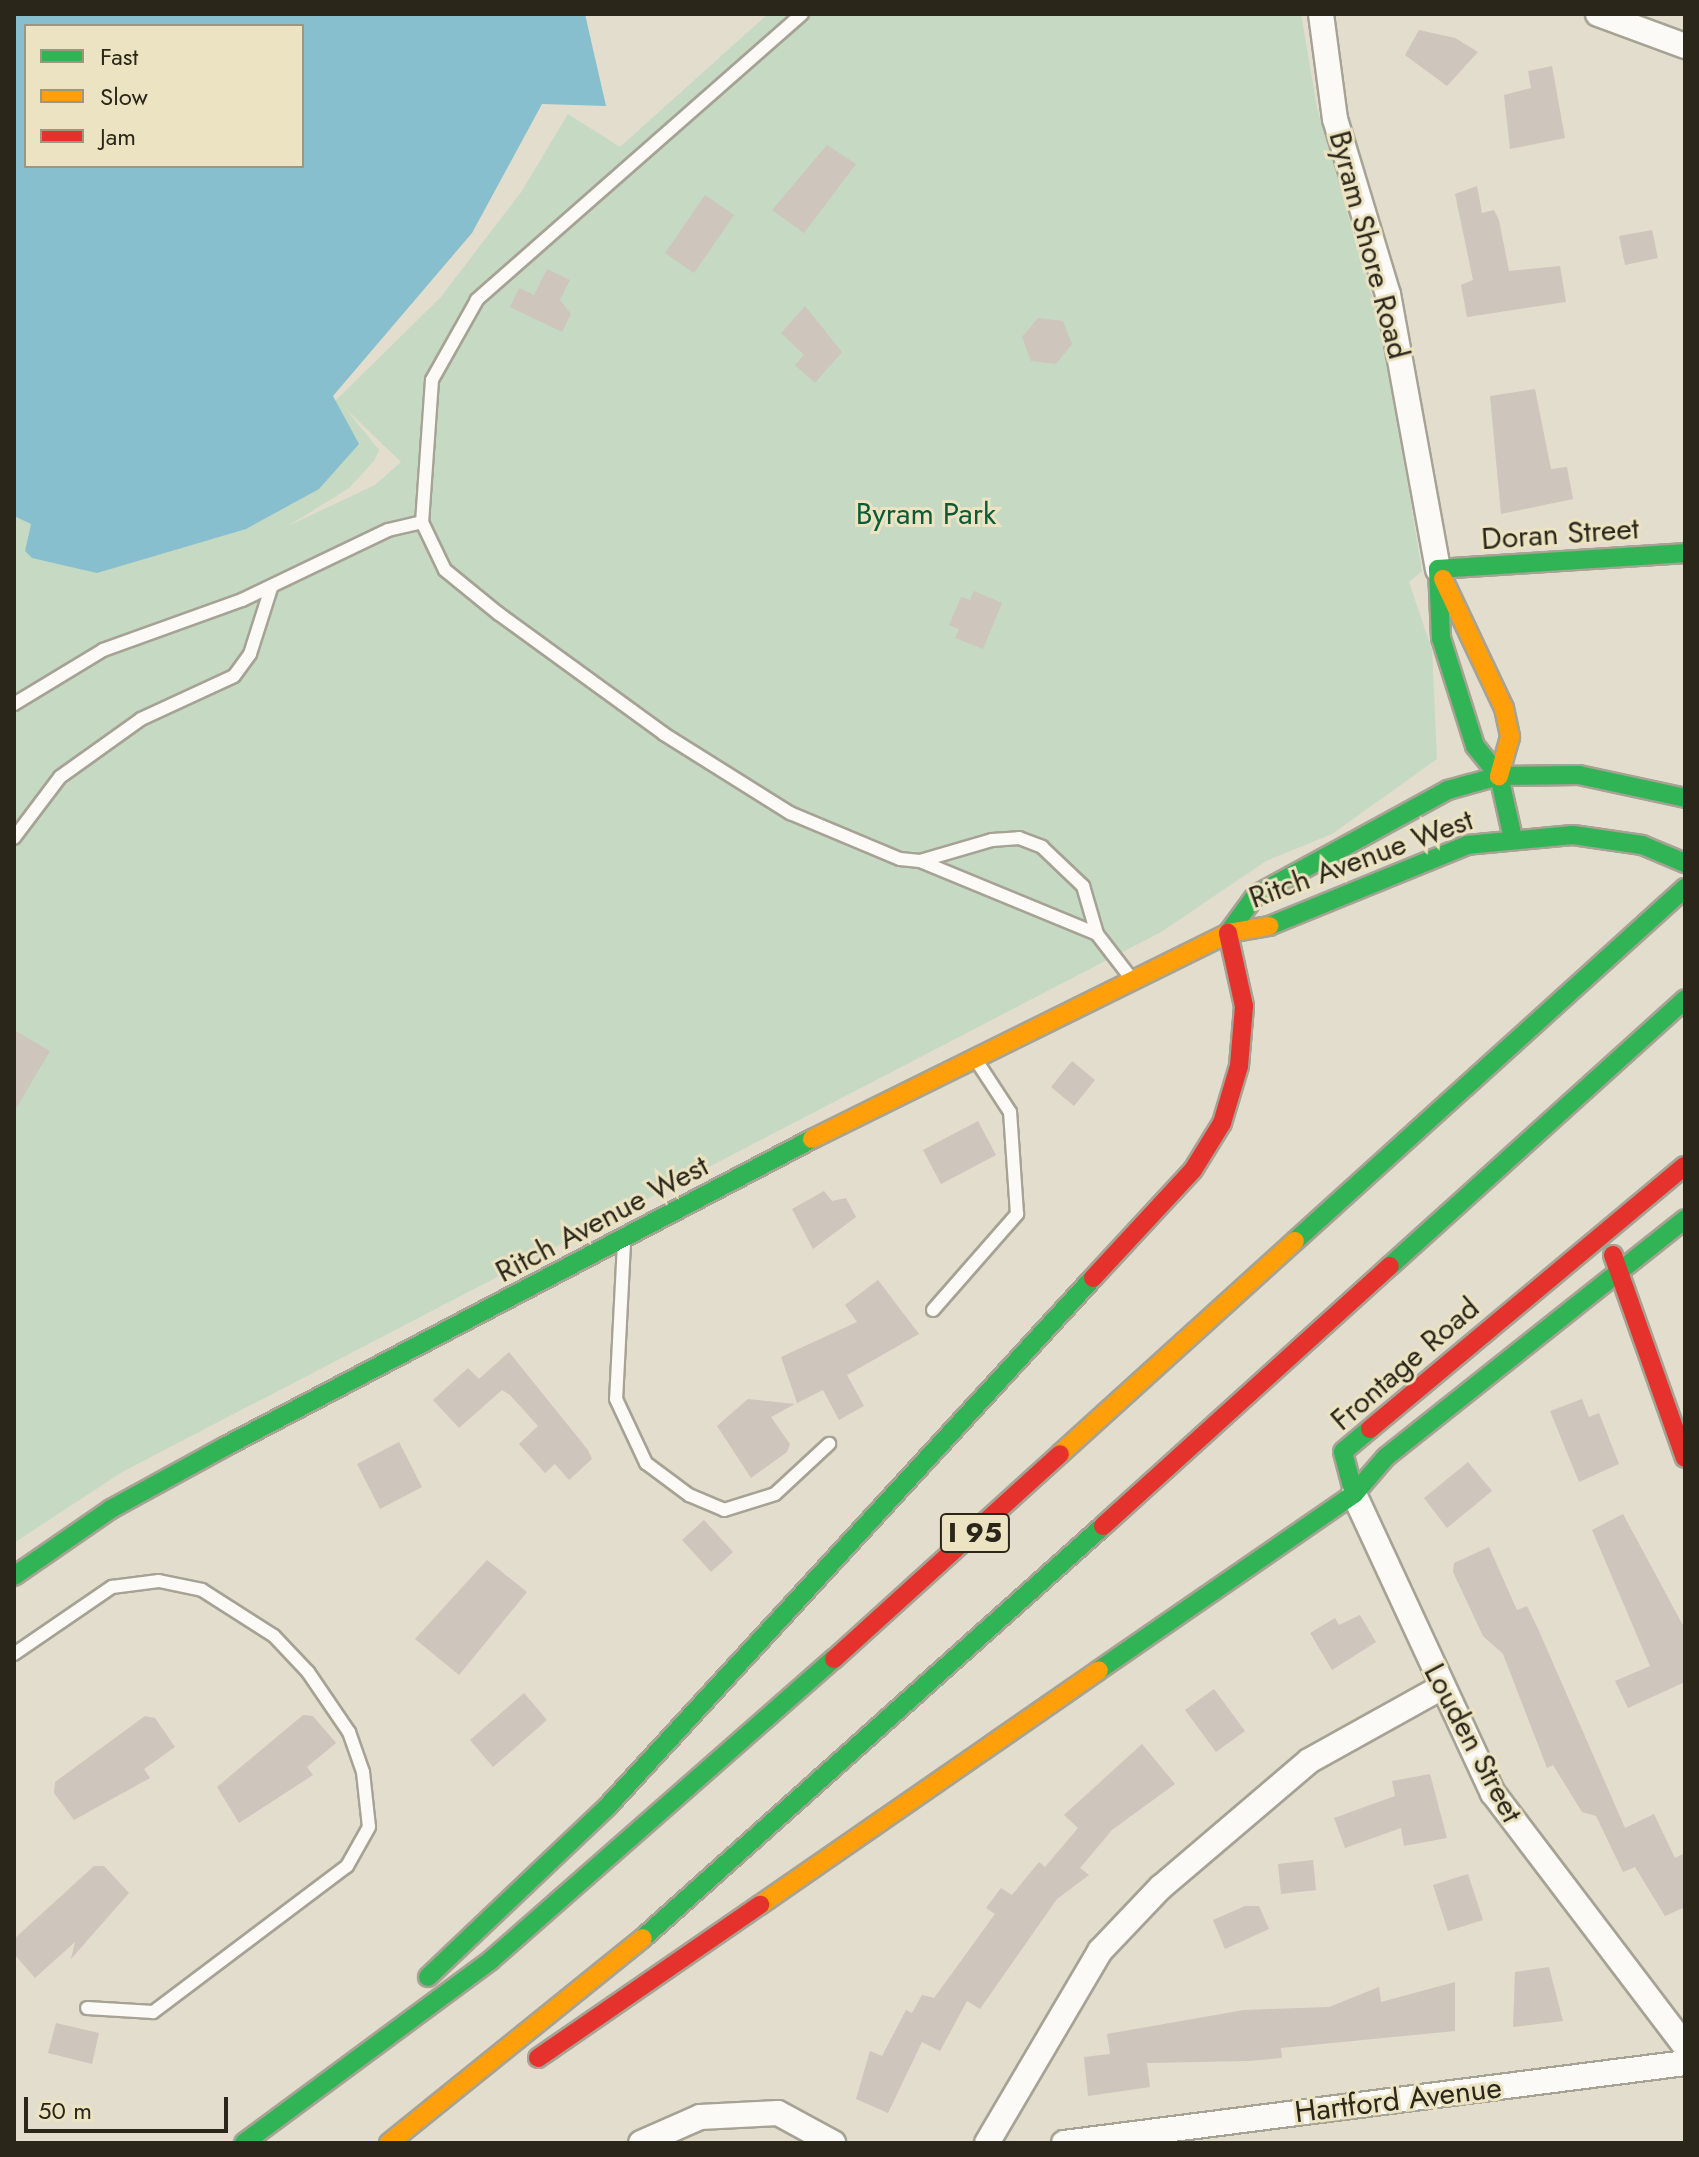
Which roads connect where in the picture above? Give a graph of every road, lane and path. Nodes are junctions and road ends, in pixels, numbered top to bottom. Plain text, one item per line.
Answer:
1 (802, 14) edge
2 (1598, 14) edge
3 (1320, 15) edge
4 (1685, 46) edge
5 (422, 522) junction
6 (1685, 553) edge
7 (1438, 569) junction
8 (271, 588) junction
9 (14, 704) edge
10 (1499, 776) junction
11 (1685, 798) edge
12 (14, 838) edge
13 (1513, 838) junction
14 (920, 861) junction
15 (1685, 863) edge
16 (1683, 890) edge
17 (1228, 933) junction
18 (1097, 934) junction
19 (1131, 978) junction
20 (1685, 999) edge
21 (973, 1055) junction
22 (1685, 1166) edge
23 (1685, 1219) edge
24 (1607, 1228) junction
25 (624, 1240) junction
26 (1617, 1275) junction
27 (933, 1310) dead end
28 (1674, 1398) edge
29 (829, 1444) dead end
30 (1685, 1458) edge
31 (1354, 1494) junction
32 (14, 1576) edge
33 (14, 1654) edge
34 (1440, 1688) junction
35 (87, 2008) dead end
36 (1685, 2046) edge
37 (1685, 2063) edge
38 (248, 2140) edge
39 (389, 2143) edge
40 (401, 2143) edge
41 (641, 2143) edge
42 (833, 2143) edge
43 (987, 2143) edge
44 (1064, 2143) edge

1 - 5 lane
2 - 4 street
3 - 7 street, Byram Shore Road
5 - 8 lane
5 - 14 lane
6 - 7 main road, Doran Street
7 - 10 main road, Byram Shore Road
7 - 10 main road, Byram Shore Road
8 - 9 lane
8 - 12 lane
10 - 11 main road, Ritch Avenue West
10 - 13 main road, Byram Shore Road
10 - 17 main road, Ritch Avenue West
13 - 15 main road, Ritch Avenue West
13 - 17 main road, Ritch Avenue West
14 - 18 lane
14 - 18 lane
16 - 38 main road, I 95
17 - 19 main road, Ritch Avenue West
17 - 38 main road
18 - 19 lane
19 - 21 main road, Ritch Avenue West
20 - 39 main road, I 95
21 - 25 main road, Ritch Avenue West
21 - 27 lane
22 - 24 main road, Frontage Road
23 - 26 main road, Frontage Road
24 - 26 main road
24 - 31 main road, Frontage Road
25 - 29 lane
25 - 32 main road, Ritch Avenue West
26 - 28 main road
26 - 31 main road, Frontage Road
28 - 30 main road
31 - 34 street, Louden Street
31 - 40 main road
33 - 35 lane
34 - 36 street, Louden Street
34 - 43 street
37 - 44 street, Hartford Avenue
41 - 42 street

